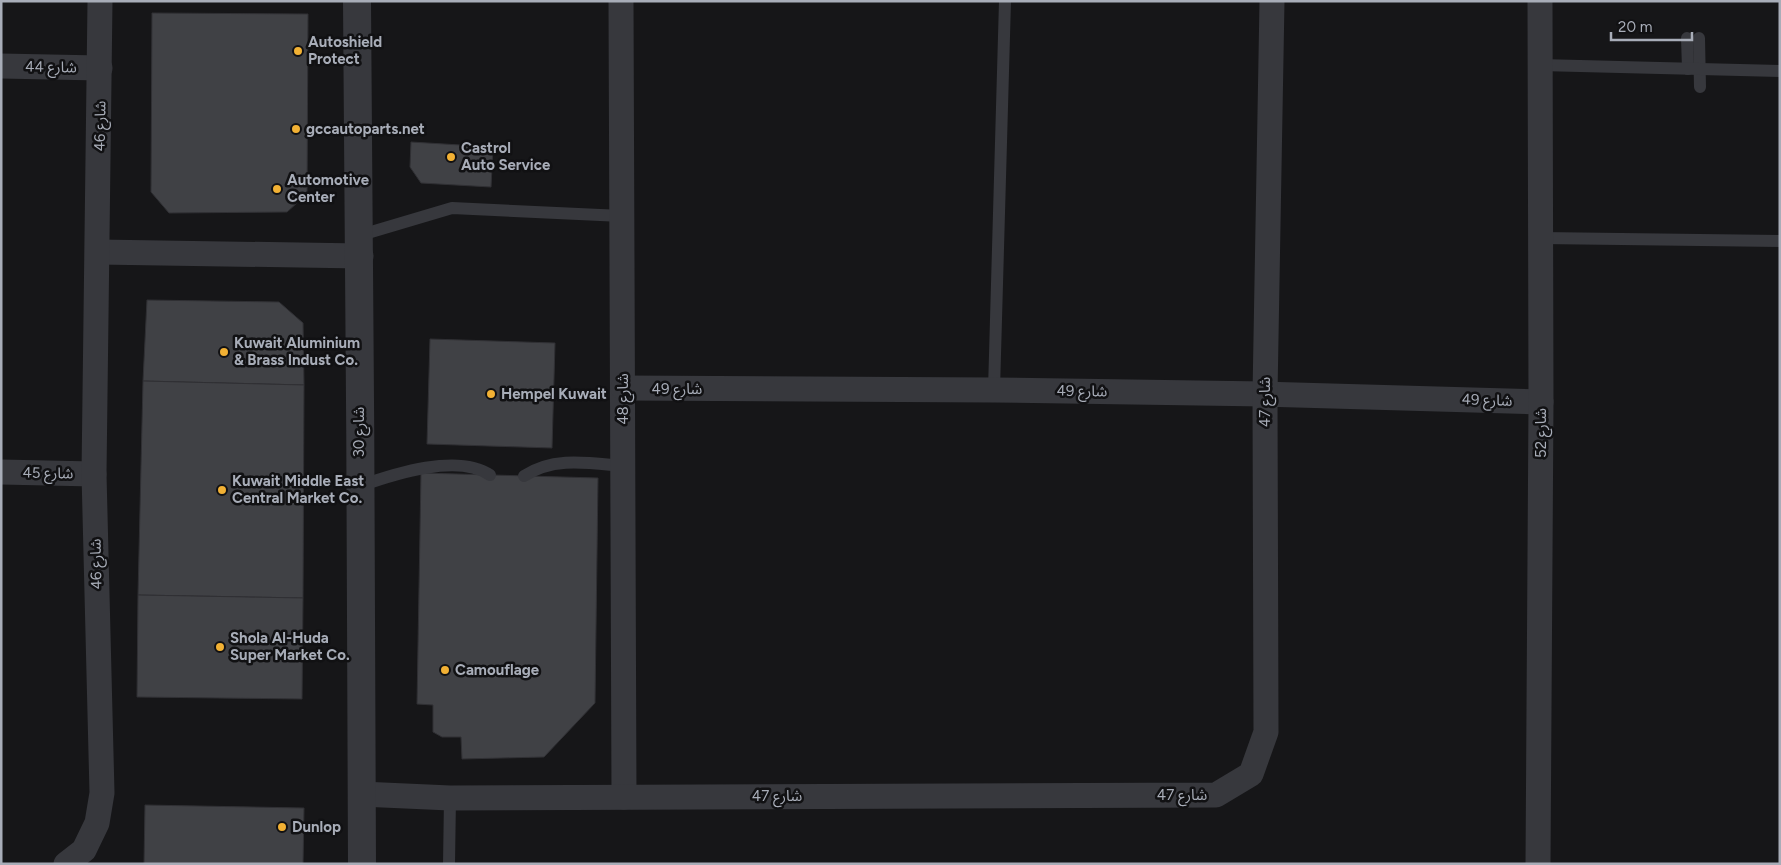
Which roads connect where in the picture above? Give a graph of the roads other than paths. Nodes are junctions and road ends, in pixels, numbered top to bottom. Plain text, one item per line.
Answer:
1 (100, 1) edge
2 (357, 1) edge
3 (622, 1) edge
4 (1004, 1) edge
5 (1272, 1) edge
6 (1540, 1) edge
7 (1693, 38) dead end
8 (1540, 64) junction
9 (1, 66) edge
10 (100, 68) junction
11 (1694, 69) junction
12 (1780, 71) edge
13 (1700, 87) dead end
14 (622, 216) junction
15 (1541, 238) junction
16 (1780, 241) edge
17 (361, 245) junction
18 (98, 252) junction
19 (622, 388) junction
20 (994, 390) junction
21 (1265, 394) junction
22 (1542, 402) junction
23 (623, 466) junction
24 (1, 472) edge
25 (94, 474) junction
26 (490, 475) dead end
27 (524, 476) dead end
28 (360, 486) junction
29 (361, 794) junction
30 (624, 797) junction
31 (450, 798) junction
32 (66, 864) edge
33 (362, 864) edge
34 (450, 864) edge
35 (1538, 864) edge

1 - 10 street, شارع 46
2 - 17 street, شارع 30
3 - 14 street, شارع 48
4 - 20 lane
5 - 21 street, شارع 47
6 - 8 street, شارع 52
7 - 11 lane
8 - 11 lane
8 - 15 street, شارع 52
9 - 10 street, شارع 44
10 - 18 street, شارع 46
11 - 12 lane
11 - 13 lane
14 - 17 lane
14 - 19 street, شارع 48
15 - 16 lane
15 - 22 street, شارع 52
17 - 18 street
17 - 28 street, شارع 30
18 - 25 street, شارع 46
19 - 20 street, شارع 49
19 - 23 street, شارع 48
20 - 21 street, شارع 49
21 - 22 street, شارع 49
21 - 30 street, شارع 47
22 - 35 street, شارع 52
23 - 27 lane
23 - 30 street, شارع 48
24 - 25 street, شارع 45
25 - 32 street, شارع 46
26 - 28 lane
28 - 29 street, شارع 30
29 - 31 street, شارع 47
29 - 33 street, شارع 30
30 - 31 street, شارع 47
31 - 34 lane

